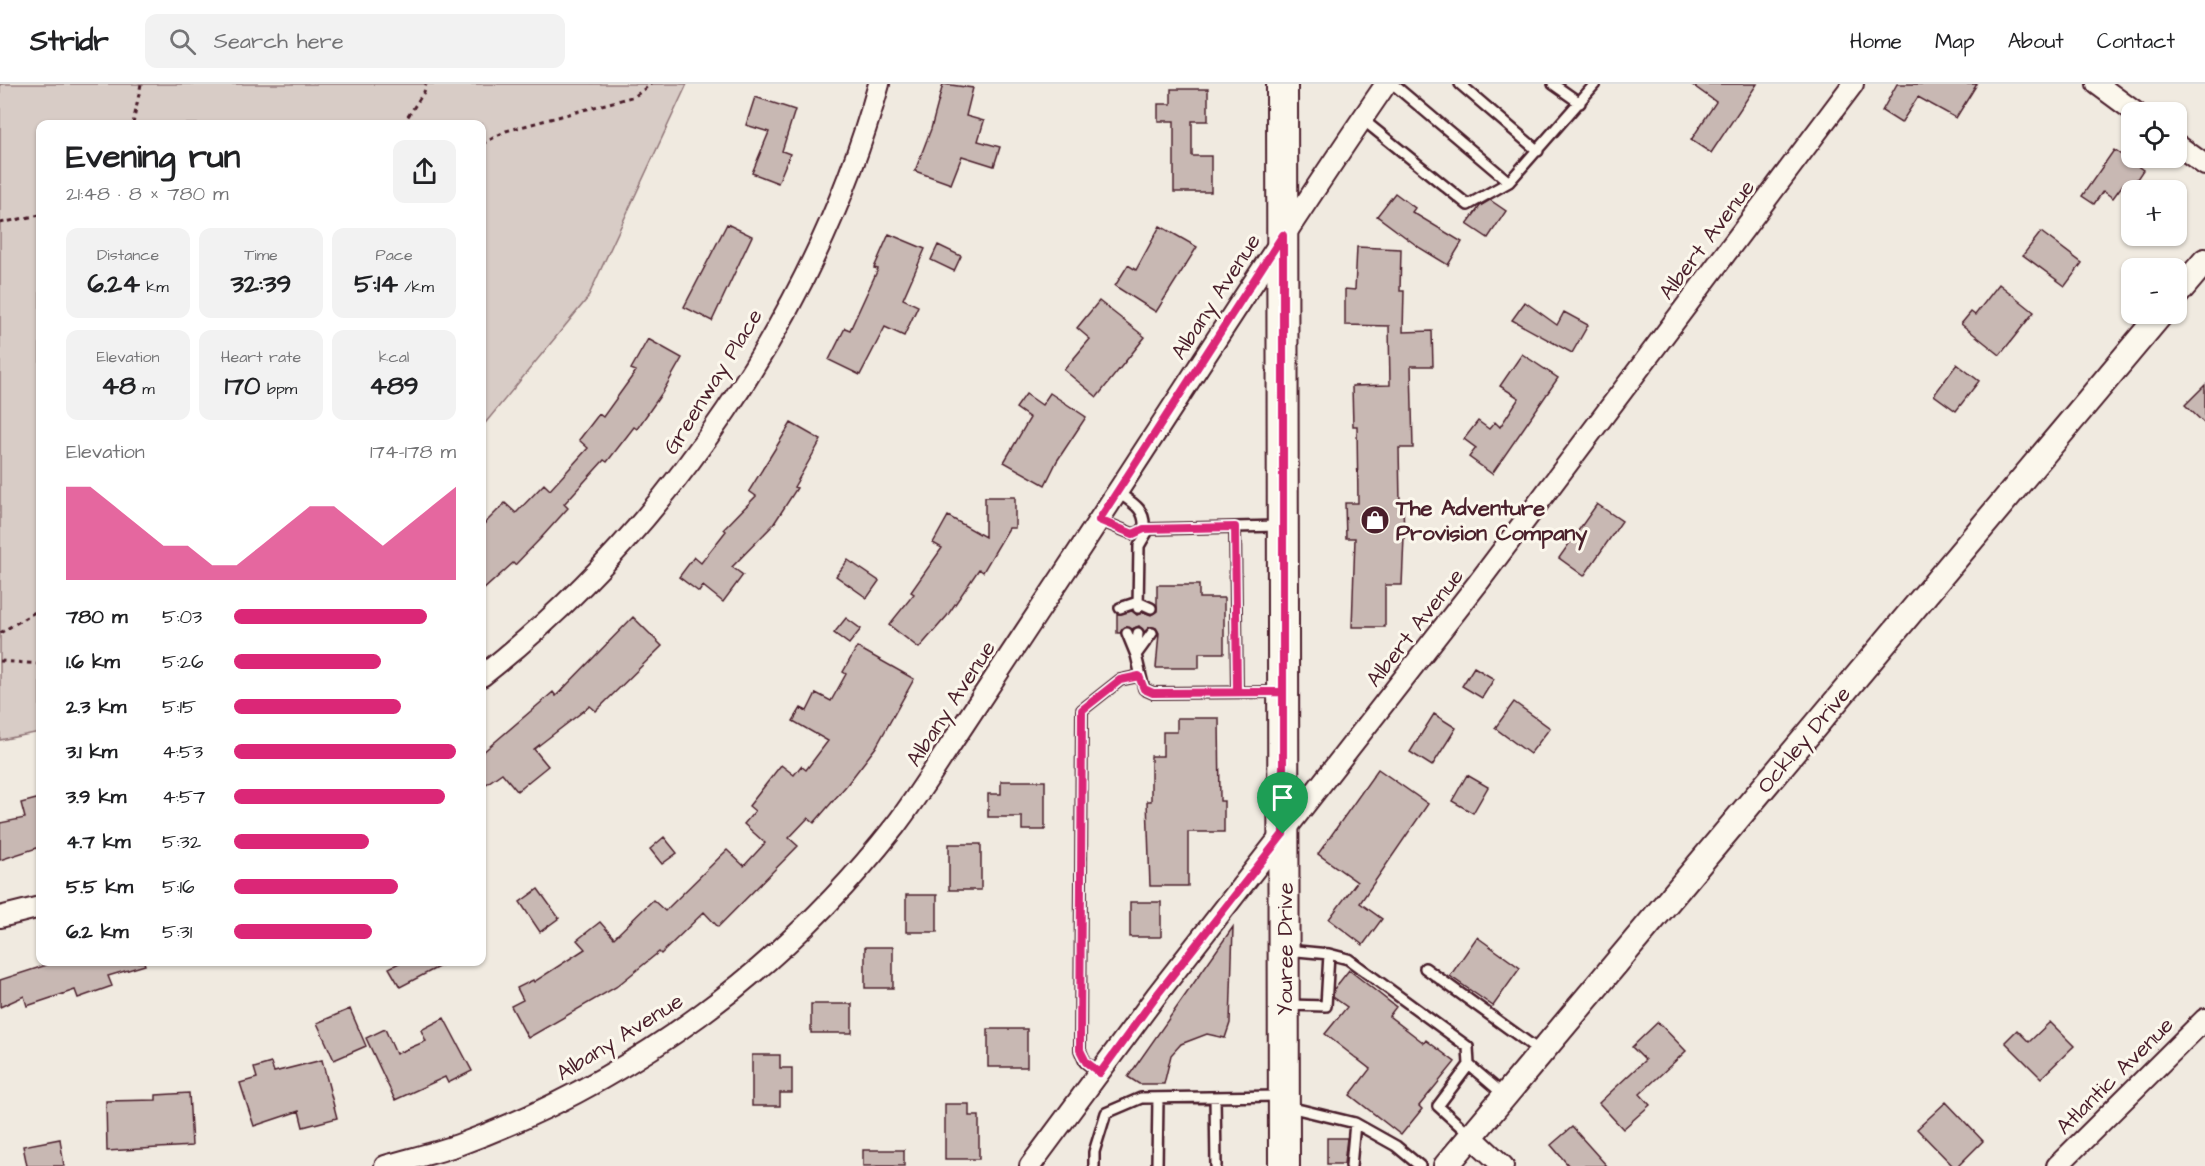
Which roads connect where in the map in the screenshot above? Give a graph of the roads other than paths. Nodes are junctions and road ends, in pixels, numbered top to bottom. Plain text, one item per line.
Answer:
1 (879, 84) edge
2 (1282, 84) edge
3 (1386, 84) edge
4 (1393, 84) edge
5 (1460, 84) edge
6 (1553, 84) edge
7 (1595, 84) edge
8 (1852, 84) edge
9 (2097, 84) edge
10 (2121, 102) edge
11 (1580, 103) junction
12 (1362, 119) junction
13 (1538, 152) junction
14 (2187, 152) edge
15 (2205, 165) edge
16 (1509, 182) junction
17 (1283, 235) junction
18 (2205, 261) edge
19 (2187, 282) edge
20 (2153, 324) edge
21 (1117, 492) junction
22 (1099, 520) junction
23 (1283, 526) junction
24 (1235, 527) junction
25 (1147, 529) junction
26 (1138, 605) junction
27 (1124, 608) dead end
28 (1151, 608) dead end
29 (1123, 633) dead end
30 (1138, 633) dead end
31 (1152, 633) dead end
32 (1136, 655) junction
33 (486, 673) edge
34 (1139, 676) junction
35 (1237, 692) junction
36 (1283, 692) junction
37 (1283, 834) junction
38 (36, 908) edge
39 (0, 917) edge
40 (1284, 950) junction
41 (1329, 954) junction
42 (1425, 968) dead end
43 (1284, 1005) junction
44 (2205, 1019) edge
45 (1541, 1052) junction
46 (1469, 1065) junction
47 (1100, 1073) junction
48 (1504, 1096) junction
49 (1215, 1097) junction
50 (1158, 1098) junction
51 (1284, 1100) junction
52 (1355, 1123) junction
53 (1471, 1136) junction
54 (385, 1166) edge
55 (1030, 1166) edge
56 (1095, 1166) edge
57 (1157, 1166) edge
58 (1216, 1166) edge
59 (1284, 1166) edge
60 (1351, 1166) edge
61 (1420, 1166) edge
62 (1446, 1166) edge
63 (1503, 1166) edge
64 (2057, 1166) edge

1 - 33 street, Greenway Place
2 - 17 main road, Youree Drive
3 - 12 street, Albany Avenue
4 - 16 lane
5 - 13 lane
6 - 11 lane
7 - 11 lane
8 - 37 street, Albert Avenue
9 - 10 street
11 - 13 lane
12 - 16 lane
12 - 17 street, Albany Avenue
13 - 16 lane
14 - 15 street
17 - 21 street, Albany Avenue
17 - 23 main road, Youree Drive
18 - 19 street
20 - 45 street, Ockley Drive
21 - 22 street, Albany Avenue
21 - 25 lane
22 - 25 lane
22 - 54 street, Albany Avenue
23 - 24 lane
23 - 36 main road, Youree Drive
24 - 25 lane
24 - 35 lane
25 - 26 lane
26 - 27 lane
26 - 28 lane
29 - 32 lane
30 - 32 lane
31 - 32 lane
32 - 34 lane
34 - 35 lane
34 - 47 lane
35 - 36 lane
36 - 37 main road, Youree Drive
37 - 40 main road, Youree Drive
37 - 47 street, Albert Avenue
38 - 39 street
40 - 41 lane
40 - 43 main road, Youree Drive
41 - 43 lane
41 - 46 lane
42 - 45 lane
43 - 51 main road, Youree Drive
44 - 64 street, Atlantic Avenue
45 - 48 street, Ockley Drive
46 - 48 lane
46 - 53 lane
47 - 55 street, Albert Avenue
48 - 53 street, Ockley Drive
49 - 50 lane
49 - 51 lane
49 - 58 lane
50 - 56 lane
50 - 57 lane
51 - 52 lane
51 - 59 main road, Youree Drive
52 - 60 lane
52 - 61 lane
53 - 62 street, Ockley Drive
53 - 63 street

